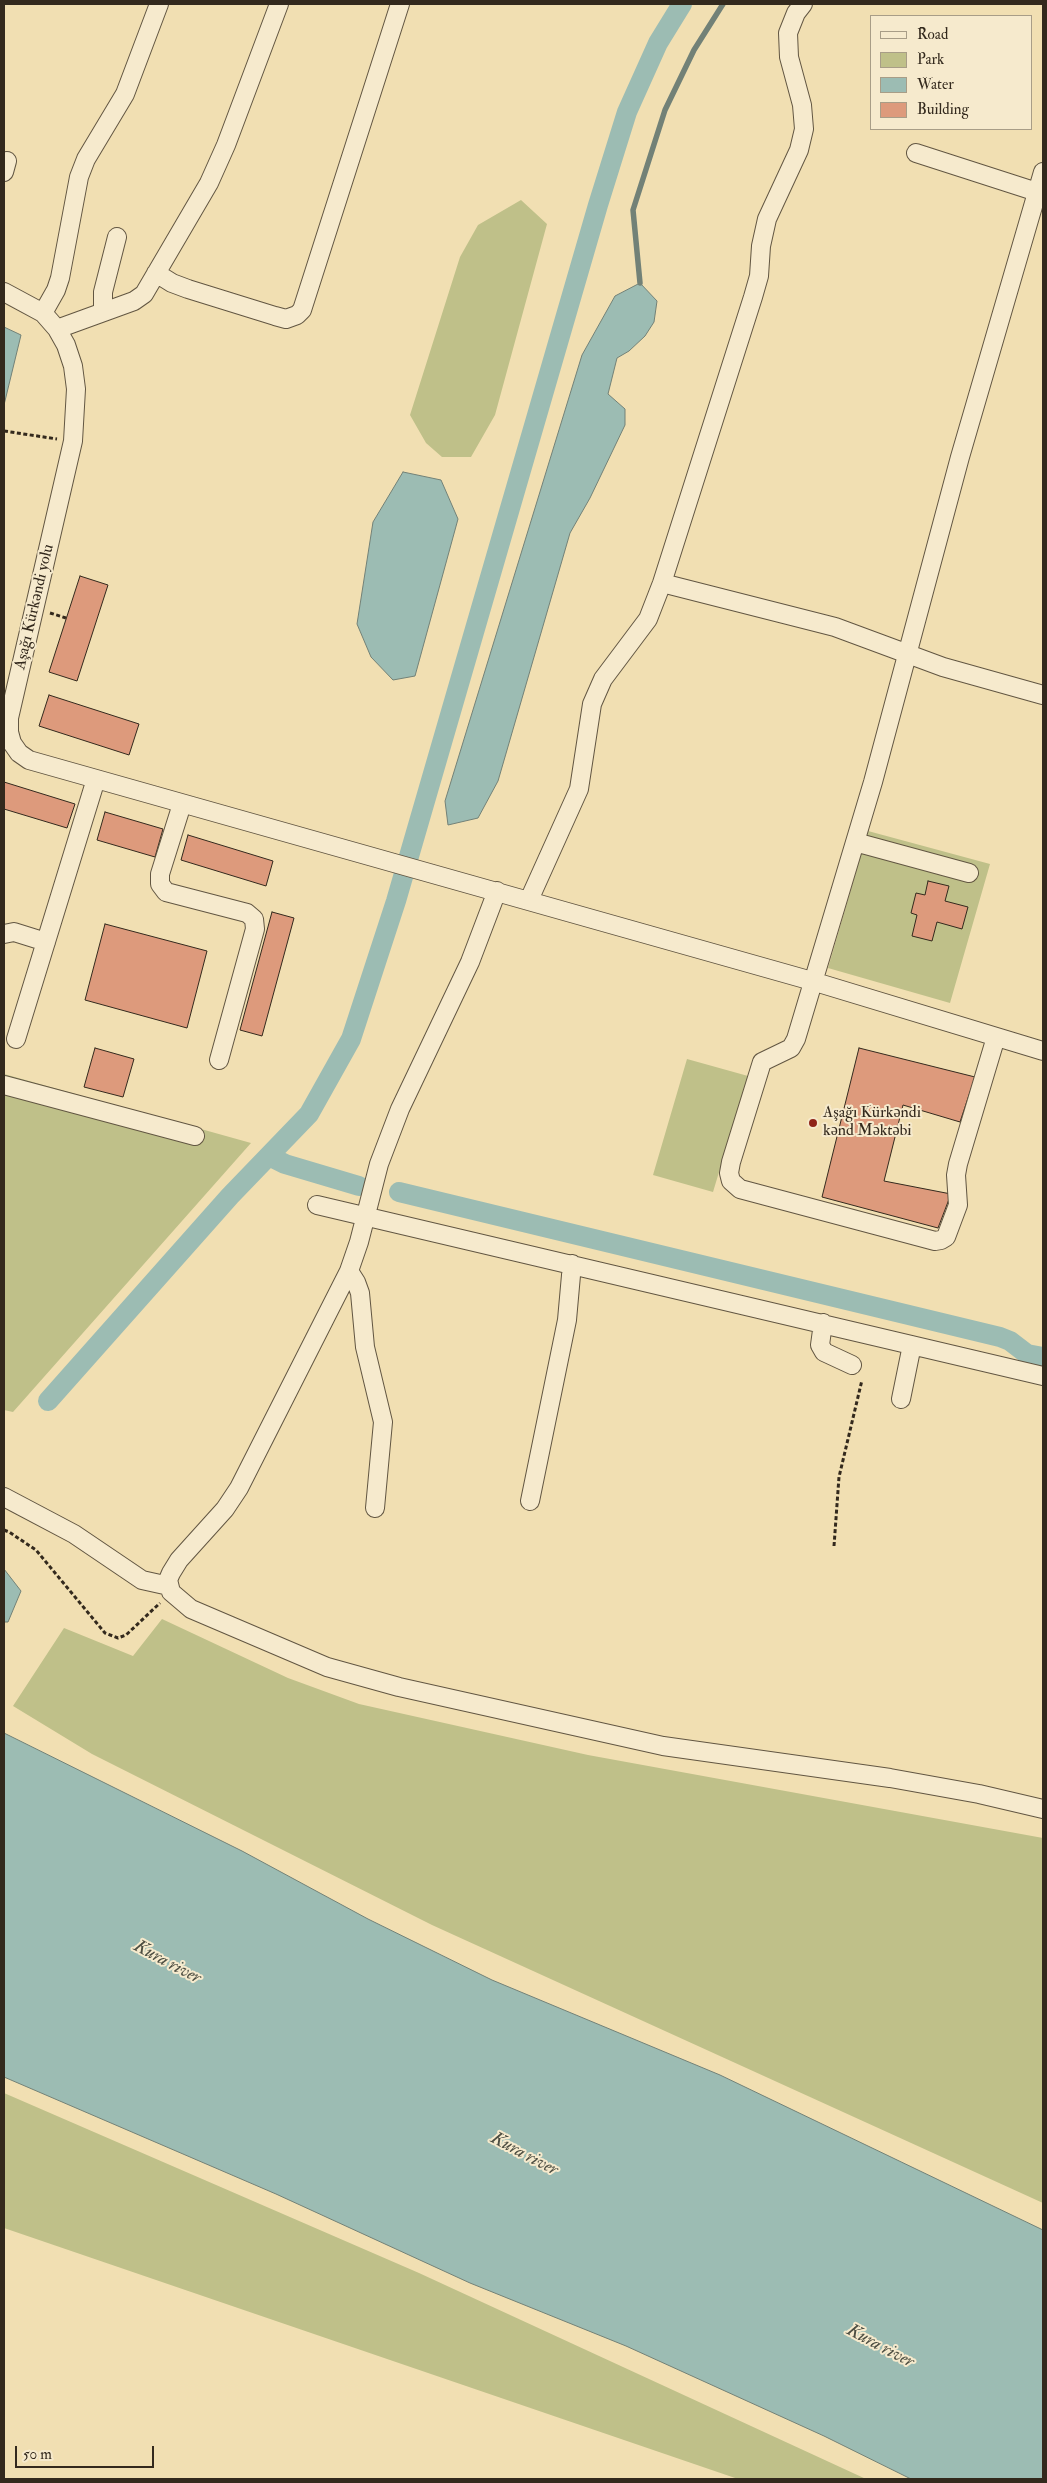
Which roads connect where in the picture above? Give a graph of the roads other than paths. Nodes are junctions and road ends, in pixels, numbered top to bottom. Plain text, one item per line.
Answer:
1 (160, 4) edge
2 (279, 4) edge
3 (400, 4) edge
4 (803, 4) edge
5 (916, 153) dead end
6 (1043, 172) edge
7 (1038, 202) edge
8 (117, 237) dead end
9 (156, 273) junction
10 (4, 292) edge
11 (103, 312) junction
12 (43, 313) junction
13 (57, 329) junction
14 (662, 583) junction
15 (907, 655) junction
16 (1043, 695) edge
17 (96, 779) junction
18 (182, 804) junction
19 (855, 842) junction
20 (969, 873) dead end
21 (497, 891) junction
22 (529, 900) junction
23 (4, 934) edge
24 (46, 942) junction
25 (812, 981) junction
26 (996, 1037) junction
27 (16, 1039) dead end
28 (1043, 1051) edge
29 (219, 1060) dead end
30 (4, 1085) edge
31 (195, 1136) dead end
32 (317, 1205) dead end
33 (365, 1216) junction
34 (572, 1264) junction
35 (349, 1271) junction
36 (823, 1324) junction
37 (912, 1345) junction
38 (858, 1368) road end
39 (1043, 1376) edge
40 (901, 1399) dead end
41 (4, 1497) edge
42 (530, 1502) dead end
43 (375, 1508) dead end
44 (170, 1589) junction
45 (1043, 1809) edge

1 - 12 street
2 - 9 street
3 - 9 street
4 - 14 street
5 - 7 street
6 - 7 street
7 - 15 street
8 - 11 street
9 - 11 street
10 - 12 street, Aşağı Kürkəndi yolu
11 - 13 street
12 - 13 street, Aşağı Kürkəndi yolu
13 - 17 street, Aşağı Kürkəndi yolu
14 - 15 street
14 - 22 street
15 - 16 street
15 - 19 street
17 - 18 street, Aşağı Kürkəndi yolu
17 - 24 street
18 - 21 street, Aşağı Kürkəndi yolu
18 - 29 street
19 - 20 street
19 - 25 street
21 - 22 street, Aşağı Kürkəndi yolu
21 - 33 street
22 - 25 street, Aşağı Kürkəndi yolu
23 - 24 street
24 - 27 street
25 - 26 street, Aşağı Kürkəndi yolu
25 - 26 street
26 - 28 street, Aşağı Kürkəndi yolu
30 - 31 street
32 - 33 street
33 - 34 street
33 - 35 street
34 - 36 street
34 - 42 street
35 - 43 street
35 - 44 street
36 - 37 street
36 - 38 street
37 - 39 street
37 - 40 street
41 - 44 street
44 - 45 street

